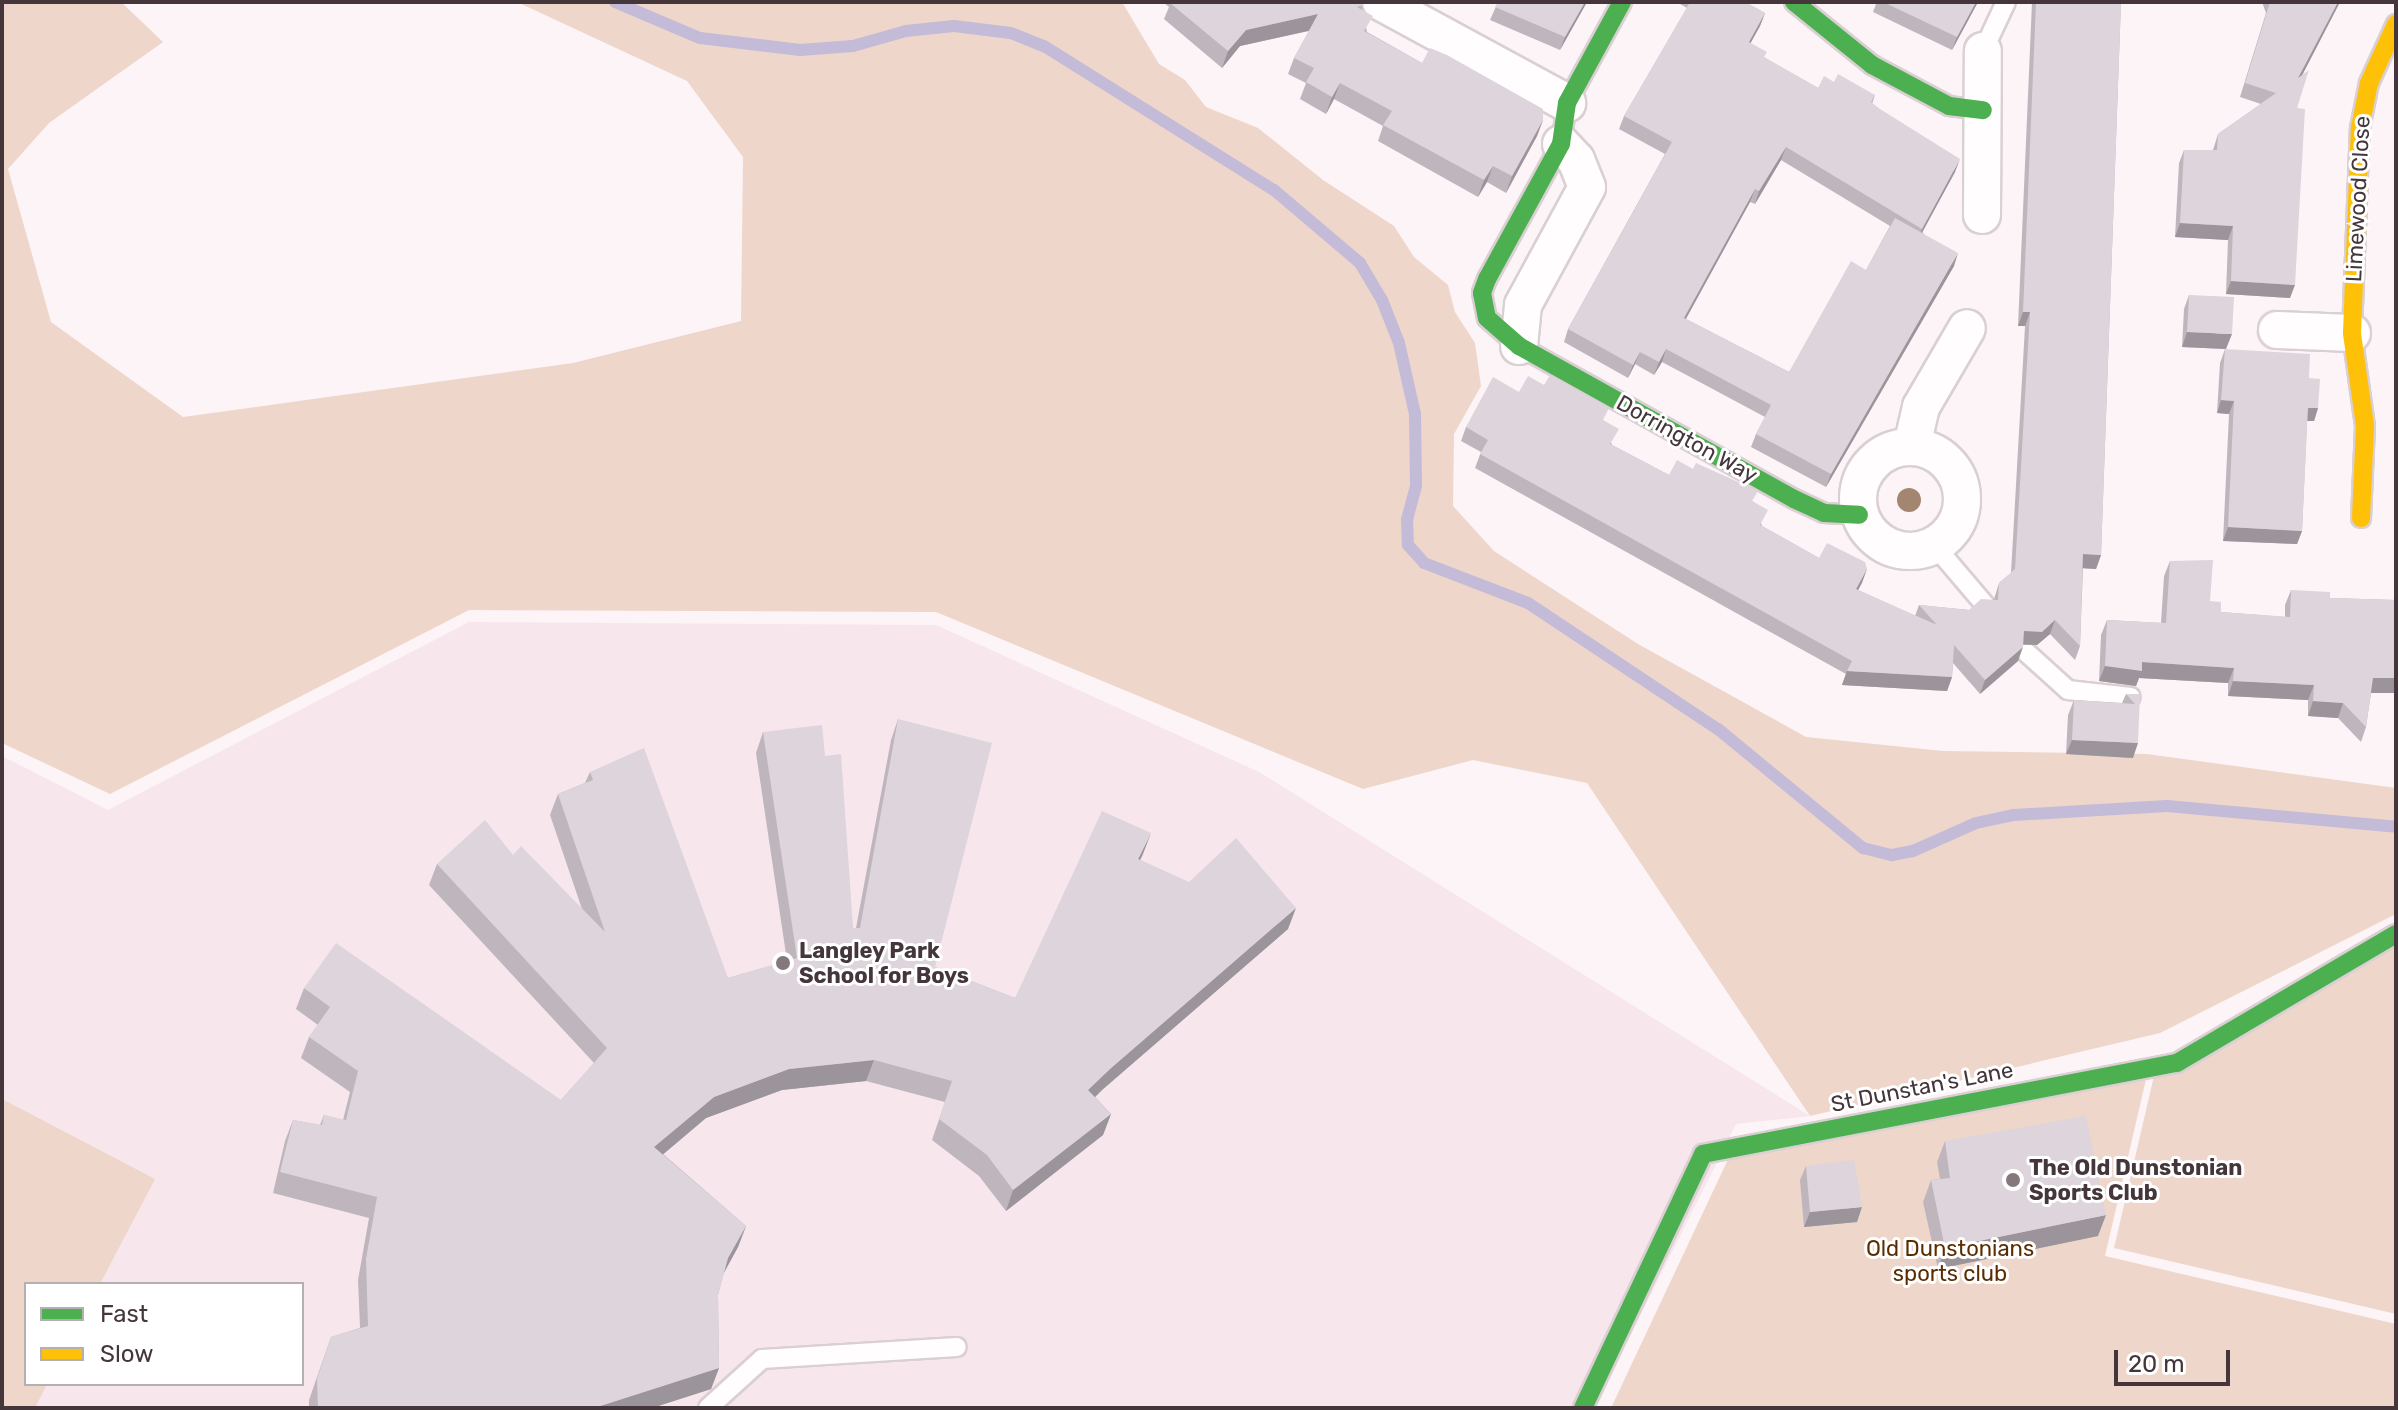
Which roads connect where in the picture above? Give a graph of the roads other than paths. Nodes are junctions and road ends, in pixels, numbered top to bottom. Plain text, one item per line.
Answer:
1 (1381, 2) edge
2 (1622, 2) edge
3 (1794, 2) edge
4 (2006, 2) edge
5 (2396, 24) edge
6 (1983, 51) joint
7 (1567, 103) junction
8 (1983, 110) junction
9 (1561, 144) joint
10 (1982, 215) dead end
11 (1967, 328) dead end
12 (2277, 330) dead end
13 (2352, 333) junction
14 (1519, 346) joint
15 (1912, 446) junction
16 (1859, 515) junction
17 (2361, 518) dead end
18 (1934, 545) junction
19 (1985, 605) edge
20 (2027, 653) edge
21 (2131, 697) edge
22 (2396, 934) edge
23 (957, 1347) dead end
24 (708, 1408) edge
25 (1583, 1408) edge

1 - 7 street
2 - 7 street
3 - 8 street
4 - 6 lane
5 - 13 street, Limewood Close
6 - 8 street
7 - 9 street, Dorrington Way
8 - 10 street
9 - 14 street, Dorrington Way
11 - 15 street
12 - 13 street
13 - 17 street, Limewood Close
14 - 16 street, Dorrington Way
15 - 16 street
15 - 18 street
16 - 18 street
18 - 19 lane
20 - 21 lane
22 - 25 street, St Dunstan's Lane
23 - 24 lane

